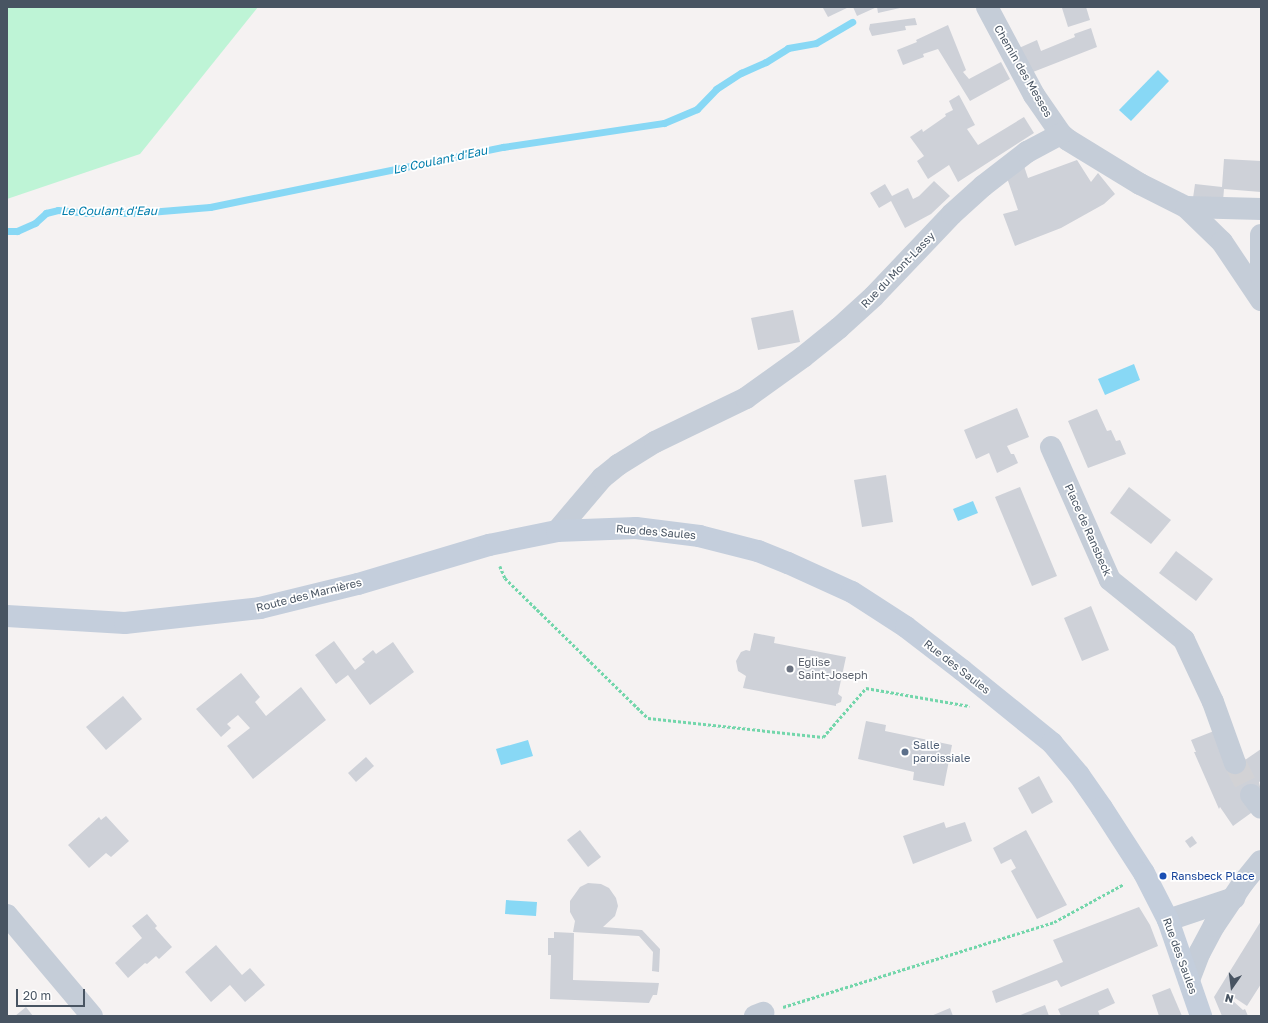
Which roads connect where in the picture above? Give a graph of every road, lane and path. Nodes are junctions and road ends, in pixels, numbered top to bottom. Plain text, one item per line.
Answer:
1 (987, 7) edge
2 (1061, 134) junction
3 (1186, 207) junction
4 (1261, 209) edge
5 (1261, 234) edge
6 (1261, 276) edge
7 (1261, 300) edge
8 (1051, 447) dead end
9 (557, 531) junction
10 (489, 545) junction
11 (7, 616) edge
12 (972, 707) dead end
13 (1236, 763) tunnel mouth
14 (1261, 861) edge
15 (1144, 873) junction
16 (1246, 890) edge
17 (7, 915) edge
18 (1168, 920) junction
19 (1189, 980) junction
20 (759, 1015) edge
21 (92, 1016) edge
22 (1201, 1016) edge

1 - 2 street, Chemin des Messes
2 - 3 street
2 - 9 street, Rue du Mont-Lassy
3 - 4 street
3 - 7 street
5 - 6 street
8 - 13 street, Place de Ransbeck
9 - 10 street, Route des Marnières
9 - 15 street, Rue des Saules
10 - 11 street, Route des Marnières
10 - 12 path
14 - 16 street
15 - 18 street, Rue des Saules
15 - 20 path
16 - 18 street
16 - 19 street
17 - 21 street
18 - 19 street, Rue des Saules
19 - 22 street, Rue des Saules

